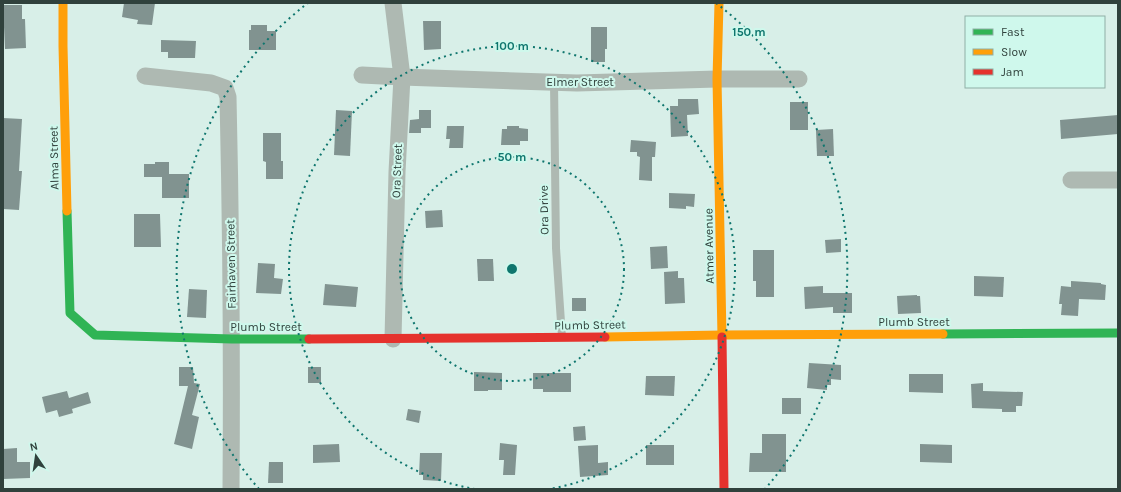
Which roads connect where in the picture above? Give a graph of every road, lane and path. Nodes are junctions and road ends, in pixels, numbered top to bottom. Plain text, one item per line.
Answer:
1 (63, 3) edge
2 (393, 3) edge
3 (719, 3) edge
4 (362, 75) dead end
5 (146, 76) dead end
6 (402, 77) junction
7 (717, 79) junction
8 (799, 79) dead end
9 (554, 82) junction
10 (1071, 180) dead end
11 (1118, 180) edge
12 (70, 312) joint
13 (1118, 333) edge
14 (722, 335) junction
15 (562, 338) junction
16 (232, 339) junction
17 (393, 339) junction
18 (231, 489) edge
19 (724, 489) edge

1 - 12 street, Alma Street
2 - 6 street, Ora Street
3 - 7 street, Atmer Avenue
4 - 6 street, Elmer Street
5 - 16 street, Fairhaven Street
6 - 9 street, Elmer Street
6 - 17 street, Ora Street
7 - 8 street, Elmer Street
7 - 9 street, Elmer Street
7 - 14 street, Atmer Avenue
9 - 15 lane, Ora Drive
10 - 11 street
12 - 16 street, Plumb Street
13 - 14 street, Plumb Street
14 - 15 street, Plumb Street
14 - 19 street, Atmer Avenue
15 - 17 street, Plumb Street
16 - 17 street, Plumb Street
16 - 18 street, Fairhaven Street

